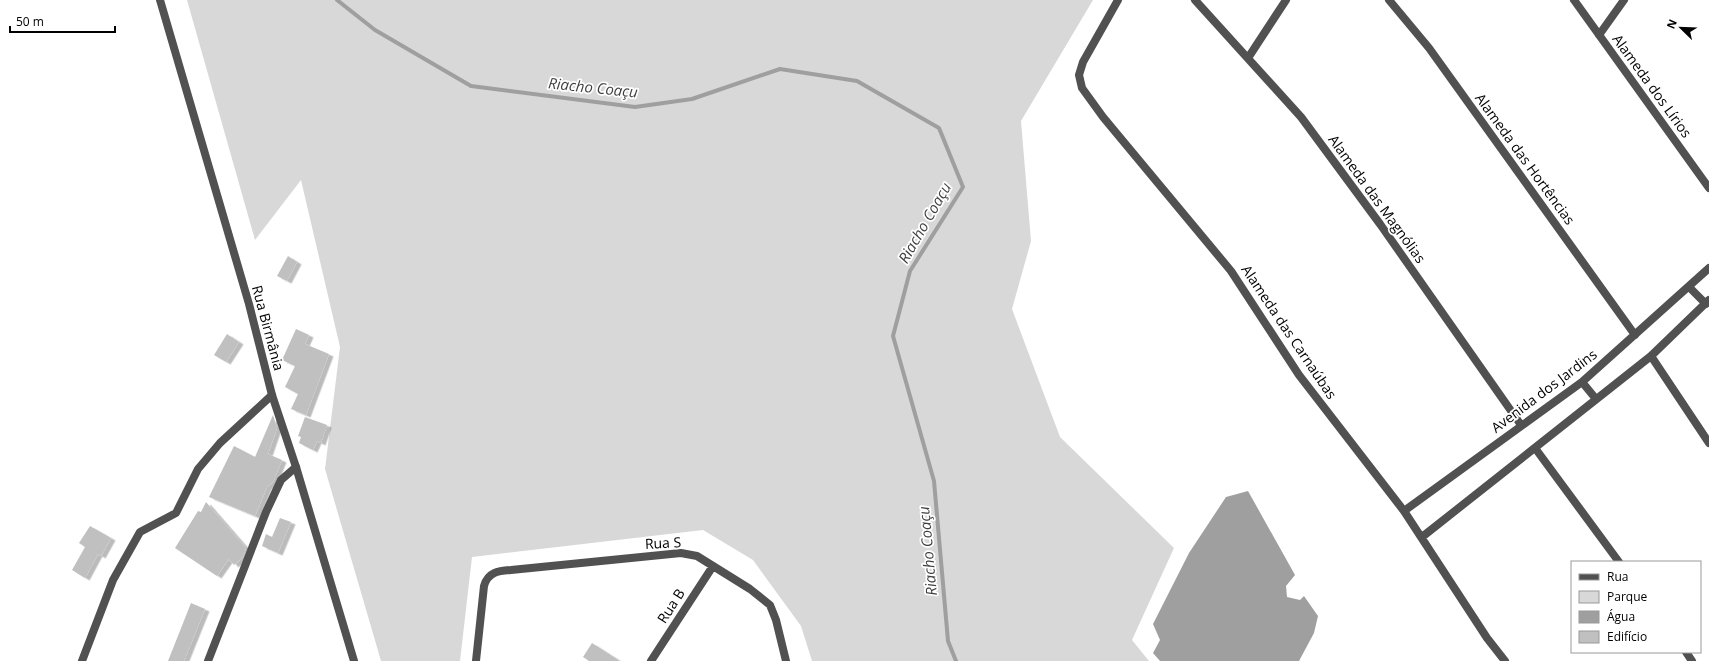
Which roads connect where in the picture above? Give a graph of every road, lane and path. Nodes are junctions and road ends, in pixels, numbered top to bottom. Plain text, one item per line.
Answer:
1 (160, 0) edge
2 (1118, 0) edge
3 (1195, 0) edge
4 (1286, 0) edge
5 (1389, 0) edge
6 (1574, 0) edge
7 (1624, 0) edge
8 (1599, 35) junction
9 (1248, 58) junction
10 (1709, 188) edge
11 (1709, 268) edge
12 (1689, 287) junction
13 (1707, 302) edge
14 (1636, 335) junction
15 (1651, 356) junction
16 (1582, 382) junction
17 (272, 395) junction
18 (1596, 399) junction
19 (1521, 426) junction
20 (1709, 443) edge
21 (1535, 448) junction
22 (296, 467) junction
23 (1404, 510) junction
24 (1422, 537) junction
25 (1618, 561) edge
26 (714, 566) junction
27 (82, 661) edge
28 (208, 661) edge
29 (354, 661) edge
30 (476, 661) edge
31 (651, 661) edge
32 (786, 661) edge
33 (1505, 661) edge

1 - 17 street, Rua Birmânia
2 - 23 street, Alameda das Carnaúbas
3 - 9 street, Alameda das Magnólias
4 - 9 street
5 - 14 street, Alameda das Hortências
6 - 8 street, Alameda dos Lírios
7 - 8 street
8 - 10 street, Alameda dos Lírios
9 - 19 street, Alameda das Magnólias
11 - 12 street, Avenida dos Jardins
12 - 13 street
12 - 14 street, Avenida dos Jardins
13 - 15 street
14 - 16 street, Avenida dos Jardins
15 - 18 street
15 - 20 street
16 - 18 street
16 - 19 street, Avenida dos Jardins
17 - 22 street, Rua Birmânia
17 - 27 street
18 - 21 street
19 - 23 street, Avenida dos Jardins
21 - 24 street
21 - 25 street
22 - 28 street
22 - 29 street, Rua Birmânia
23 - 24 street, Alameda das Carnaúbas
24 - 33 street, Alameda das Carnaúbas
26 - 30 street, Rua S
26 - 31 street, Rua B
26 - 32 street, Rua S

